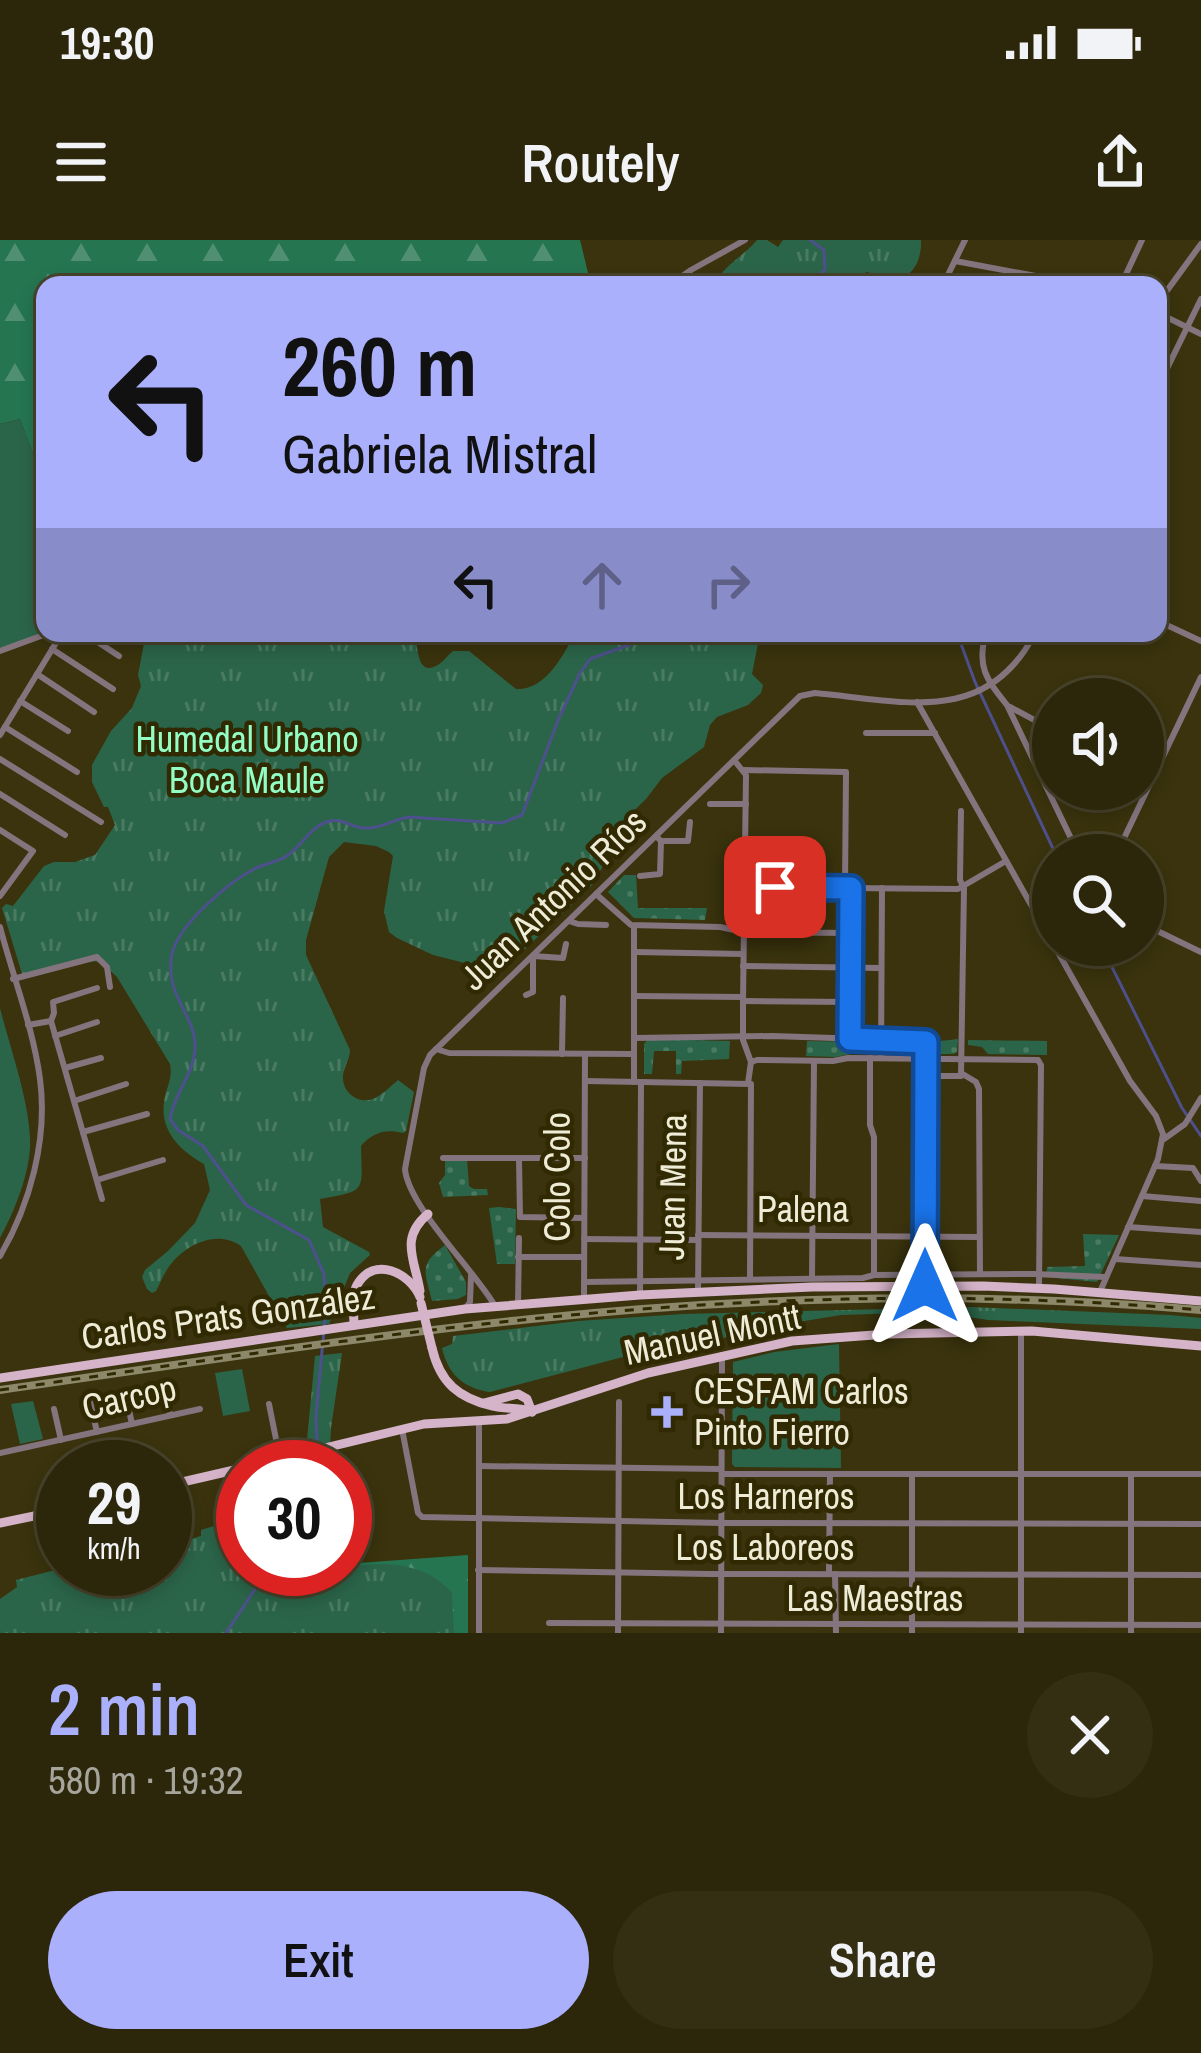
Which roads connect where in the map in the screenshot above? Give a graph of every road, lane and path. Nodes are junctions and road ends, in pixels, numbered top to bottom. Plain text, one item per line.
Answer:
1 (745, 240) edge
2 (964, 240) edge
3 (1142, 240) edge
4 (1201, 244) edge
5 (955, 261) junction
6 (682, 276) edge
7 (948, 276) edge
8 (1036, 276) edge
9 (1125, 276) edge
10 (1167, 290) edge
11 (1201, 299) edge
12 (1167, 318) edge
13 (1187, 328) junction
14 (1201, 334) edge
15 (1167, 369) edge
16 (1167, 625) edge
17 (36, 638) edge
18 (1201, 641) edge
19 (56, 642) edge
20 (98, 642) edge
21 (984, 642) edge
22 (1030, 642) edge
23 (52, 649) junction
24 (0, 651) edge
25 (119, 656) dead end
26 (37, 674) junction
27 (1201, 677) edge
28 (986, 687) junction
29 (113, 688) dead end
30 (20, 701) junction
31 (917, 702) junction
32 (1006, 706) junction
33 (94, 712) dead end
34 (1032, 719) edge
35 (3, 731) edge
36 (68, 731) dead end
37 (866, 733) dead end
38 (935, 734) junction
39 (1164, 748) edge
40 (0, 759) edge
41 (734, 760) junction
42 (744, 770) junction
43 (77, 772) dead end
44 (0, 794) edge
45 (710, 804) dead end
46 (746, 804) junction
47 (961, 811) dead end
48 (101, 822) dead end
49 (690, 822) dead end
50 (0, 830) edge
51 (1069, 834) edge
52 (65, 835) dead end
53 (658, 838) junction
54 (806, 845) dead end
55 (1006, 861) junction
56 (640, 876) dead end
57 (745, 887) junction
58 (805, 887) junction
59 (848, 888) junction
60 (882, 888) junction
61 (964, 888) junction
62 (596, 894) junction
63 (0, 896) edge
64 (1032, 907) edge
65 (569, 920) junction
66 (606, 925) dead end
67 (634, 926) junction
68 (0, 927) edge
69 (744, 932) junction
70 (851, 934) junction
71 (1164, 934) edge
72 (566, 944) dead end
73 (634, 952) junction
74 (1201, 952) edge
75 (743, 954) junction
76 (532, 956) junction
77 (743, 966) junction
78 (1065, 966) edge
79 (850, 968) junction
80 (881, 968) junction
81 (13, 979) junction
82 (110, 986) dead end
83 (98, 988) dead end
84 (526, 995) dead end
85 (634, 996) junction
86 (563, 998) dead end
87 (743, 999) junction
88 (850, 1002) junction
89 (51, 1021) junction
90 (97, 1022) dead end
91 (28, 1025) junction
92 (56, 1036) junction
93 (743, 1037) junction
94 (634, 1038) junction
95 (850, 1039) junction
96 (881, 1040) junction
97 (436, 1049) junction
98 (562, 1054) junction
99 (585, 1054) junction
100 (634, 1054) junction
101 (101, 1058) dead end
102 (870, 1058) junction
103 (880, 1058) junction
104 (926, 1058) junction
105 (961, 1058) junction
106 (814, 1061) junction
107 (752, 1062) junction
108 (65, 1068) junction
109 (961, 1074) junction
110 (926, 1076) junction
111 (585, 1081) junction
112 (638, 1082) junction
113 (700, 1083) junction
114 (126, 1084) dead end
115 (750, 1084) junction
116 (1201, 1098) edge
117 (74, 1101) junction
118 (147, 1114) dead end
119 (83, 1132) junction
120 (1164, 1139) junction
121 (442, 1158) dead end
122 (519, 1158) junction
123 (585, 1159) junction
124 (163, 1160) dead end
125 (1155, 1166) junction
126 (97, 1180) junction
127 (1201, 1181) edge
128 (1142, 1196) junction
129 (102, 1199) dead end
130 (1201, 1201) edge
131 (428, 1214) junction
132 (584, 1218) junction
133 (1128, 1227) junction
134 (1201, 1232) edge
135 (750, 1236) junction
136 (813, 1236) junction
137 (874, 1236) junction
138 (925, 1237) junction
139 (980, 1237) junction
140 (518, 1238) dead end
141 (698, 1238) junction
142 (584, 1239) junction
143 (640, 1240) junction
144 (0, 1256) edge
145 (518, 1257) junction
146 (584, 1257) junction
147 (1113, 1258) junction
148 (1201, 1264) edge
149 (470, 1273) junction
150 (980, 1274) junction
151 (1039, 1274) junction
152 (874, 1275) junction
153 (1106, 1277) junction
154 (750, 1278) junction
155 (925, 1280) junction
156 (640, 1281) junction
157 (584, 1282) junction
158 (812, 1282) junction
159 (698, 1286) junction
160 (1039, 1288) junction
161 (1099, 1294) junction
162 (640, 1295) junction
163 (584, 1299) junction
164 (421, 1300) junction
165 (1201, 1301) edge
166 (518, 1305) junction
167 (495, 1306) junction
168 (465, 1309) junction
169 (354, 1325) junction
170 (1021, 1331) junction
171 (1201, 1346) edge
172 (722, 1355) junction
173 (0, 1378) edge
174 (164, 1390) dead end
175 (126, 1396) dead end
176 (90, 1402) dead end
177 (619, 1402) dead end
178 (268, 1403) dead end
179 (200, 1408) dead end
180 (54, 1409) dead end
181 (532, 1412) junction
182 (170, 1415) junction
183 (478, 1421) junction
184 (132, 1424) junction
185 (402, 1429) junction
186 (97, 1432) junction
187 (61, 1440) joint
188 (276, 1440) edge
189 (359, 1440) edge
190 (36, 1446) edge
191 (0, 1454) edge
192 (479, 1466) junction
193 (619, 1468) junction
194 (722, 1472) junction
195 (830, 1474) junction
196 (912, 1474) junction
197 (1021, 1474) junction
198 (1131, 1474) junction
199 (1201, 1474) edge
200 (36, 1516) edge
201 (479, 1519) junction
202 (618, 1521) junction
203 (0, 1523) edge
204 (722, 1523) junction
205 (829, 1523) junction
206 (911, 1524) junction
207 (1021, 1524) junction
208 (1131, 1524) junction
209 (1201, 1524) edge
210 (478, 1570) junction
211 (618, 1573) junction
212 (722, 1574) junction
213 (832, 1574) junction
214 (911, 1574) junction
215 (1021, 1574) junction
216 (1131, 1574) junction
217 (1201, 1575) edge
218 (549, 1623) dead end
219 (1201, 1625) edge
220 (618, 1628) edge
221 (722, 1629) edge
222 (836, 1629) edge
223 (912, 1629) edge
224 (1021, 1629) edge
225 (1131, 1629) edge
226 (478, 1633) edge

1 - 6 street
2 - 5 street
3 - 9 street
4 - 10 street
5 - 7 street
5 - 8 street
11 - 13 street
12 - 13 street
13 - 14 street
13 - 15 street
16 - 18 street
17 - 24 street
19 - 23 street
20 - 25 street
21 - 28 street
22 - 28 street, Juan Antonio Ríos
23 - 26 street
23 - 29 street
26 - 30 street
26 - 33 street
27 - 39 street
28 - 31 street, Juan Antonio Ríos
28 - 32 street
30 - 35 street
30 - 36 street
31 - 38 street
31 - 41 street, Juan Antonio Ríos
32 - 34 street
32 - 51 street
35 - 43 street
37 - 38 street
38 - 55 street
40 - 48 street
41 - 42 street
41 - 53 street, Juan Antonio Ríos
42 - 46 street
42 - 59 street
44 - 52 street
45 - 46 street
46 - 57 street
47 - 61 street
49 - 53 street
50 - 63 street
53 - 56 street
53 - 62 street, Juan Antonio Ríos
54 - 58 street
55 - 61 street
55 - 64 street
57 - 58 street
57 - 69 street
58 - 59 street
59 - 60 street
59 - 70 street
60 - 61 street
60 - 80 street
61 - 105 street
62 - 65 street, Juan Antonio Ríos
62 - 67 street
65 - 66 street
65 - 76 street, Juan Antonio Ríos
67 - 69 street
67 - 73 street
68 - 81 street
69 - 70 street
69 - 75 street
70 - 79 street
71 - 74 street
72 - 76 street
73 - 75 street
73 - 85 street
75 - 77 street
76 - 84 street
76 - 97 street, Juan Antonio Ríos
77 - 79 street
77 - 87 street
78 - 120 street
79 - 80 street
79 - 88 street
80 - 96 street
81 - 82 street
81 - 91 street
83 - 89 street
85 - 87 street
85 - 94 street
86 - 98 street
87 - 88 street
87 - 93 street
88 - 95 street
89 - 91 street
89 - 92 street
90 - 92 street
91 - 144 street
92 - 108 street
93 - 94 street
93 - 95 street
93 - 107 street
94 - 100 street
95 - 96 street
96 - 103 street
96 - 104 street
97 - 98 street
97 - 131 street, Juan Antonio Ríos
98 - 99 street
99 - 100 street
99 - 111 street, Colo Colo
100 - 112 street
101 - 108 street
102 - 103 street
102 - 106 street
102 - 137 street
103 - 104 street
104 - 105 street
104 - 110 street
105 - 109 street
105 - 151 street
106 - 107 street
106 - 136 street
107 - 115 street
108 - 117 street
109 - 110 street
109 - 139 street
110 - 138 street
111 - 112 street
111 - 123 street, Colo Colo
112 - 113 street
112 - 143 street
113 - 115 street
113 - 141 street, Juan Mena
114 - 117 street
115 - 135 street
116 - 120 street
117 - 119 street
118 - 119 street
119 - 126 street
120 - 125 street
121 - 122 street
122 - 123 street
122 - 132 street, Colo Colo
123 - 132 street, Colo Colo
124 - 126 street
125 - 127 street
125 - 128 street
126 - 129 street
128 - 130 street
128 - 133 street
131 - 149 street, Juan Antonio Ríos
131 - 164 main road
132 - 142 street, Colo Colo
133 - 134 street
133 - 147 street
135 - 136 street, Palena
135 - 141 street, Palena
135 - 154 street
136 - 137 street, Palena
136 - 158 street
137 - 138 street, Palena
137 - 152 street
138 - 139 street, Palena
138 - 155 street
139 - 150 street
140 - 145 street, Colo Colo
141 - 143 street, Palena
141 - 159 street, Juan Mena
142 - 143 street, Palena
142 - 146 street, Colo Colo
143 - 156 street
145 - 146 street
145 - 166 street, Colo Colo
146 - 157 street, Colo Colo
147 - 148 street
147 - 153 street
149 - 167 street, Juan Antonio Ríos
149 - 168 street
150 - 151 street
150 - 155 street
151 - 153 street
151 - 160 street
152 - 155 street
152 - 158 street
153 - 161 street
154 - 158 street
154 - 159 street
155 - 158 main road
155 - 160 main road
156 - 157 street
156 - 159 street
156 - 162 street
157 - 163 street, Colo Colo
158 - 159 main road
159 - 162 main road
160 - 161 main road
161 - 165 main road
162 - 163 main road
163 - 166 main road
164 - 169 main road
164 - 181 main road, bridge
166 - 167 main road
167 - 168 main road
168 - 169 main road, Carlos Prats González
169 - 173 main road, Carlos Prats González
170 - 171 main road, Manuel Montt
170 - 172 main road, Manuel Montt
170 - 197 street
172 - 181 main road, Manuel Montt
172 - 194 street
174 - 182 street
175 - 184 street
176 - 186 street
177 - 193 street
178 - 188 street
179 - 182 street, Carcop
180 - 187 street
181 - 183 main road, Manuel Montt
182 - 184 street, Carcop
183 - 185 main road, Manuel Montt
183 - 192 street
184 - 186 street, Carcop
185 - 189 main road, Manuel Montt
185 - 201 street, Los Harneros
186 - 187 street, Carcop
190 - 191 street, Carcop
192 - 193 street
192 - 201 street
193 - 194 street
193 - 202 street
194 - 195 street
194 - 204 street
195 - 196 street
195 - 205 street
196 - 197 street
196 - 206 street
197 - 198 street
197 - 207 street
198 - 199 street
198 - 208 street
200 - 203 main road
201 - 202 street, Los Harneros
201 - 210 street
202 - 204 street, Los Harneros
202 - 211 street
204 - 205 street, Los Harneros
204 - 212 street
205 - 206 street, Los Harneros
205 - 213 street
206 - 207 street, Los Harneros
206 - 214 street
207 - 208 street, Los Harneros
207 - 215 street
208 - 209 street, Los Harneros
208 - 216 street
210 - 211 street, Los Laboreos
210 - 226 street
211 - 212 street, Los Laboreos
211 - 220 street
212 - 213 street, Los Laboreos
212 - 221 street
213 - 214 street, Los Laboreos
213 - 222 street
214 - 215 street, Los Laboreos
214 - 223 street
215 - 216 street, Los Laboreos
215 - 224 street
216 - 217 street, Los Laboreos
216 - 225 street
218 - 220 street, Las Maestras
219 - 225 street, Las Maestras
220 - 221 street, Las Maestras
221 - 222 street, Las Maestras
222 - 223 street, Las Maestras
223 - 224 street, Las Maestras
224 - 225 street, Las Maestras

